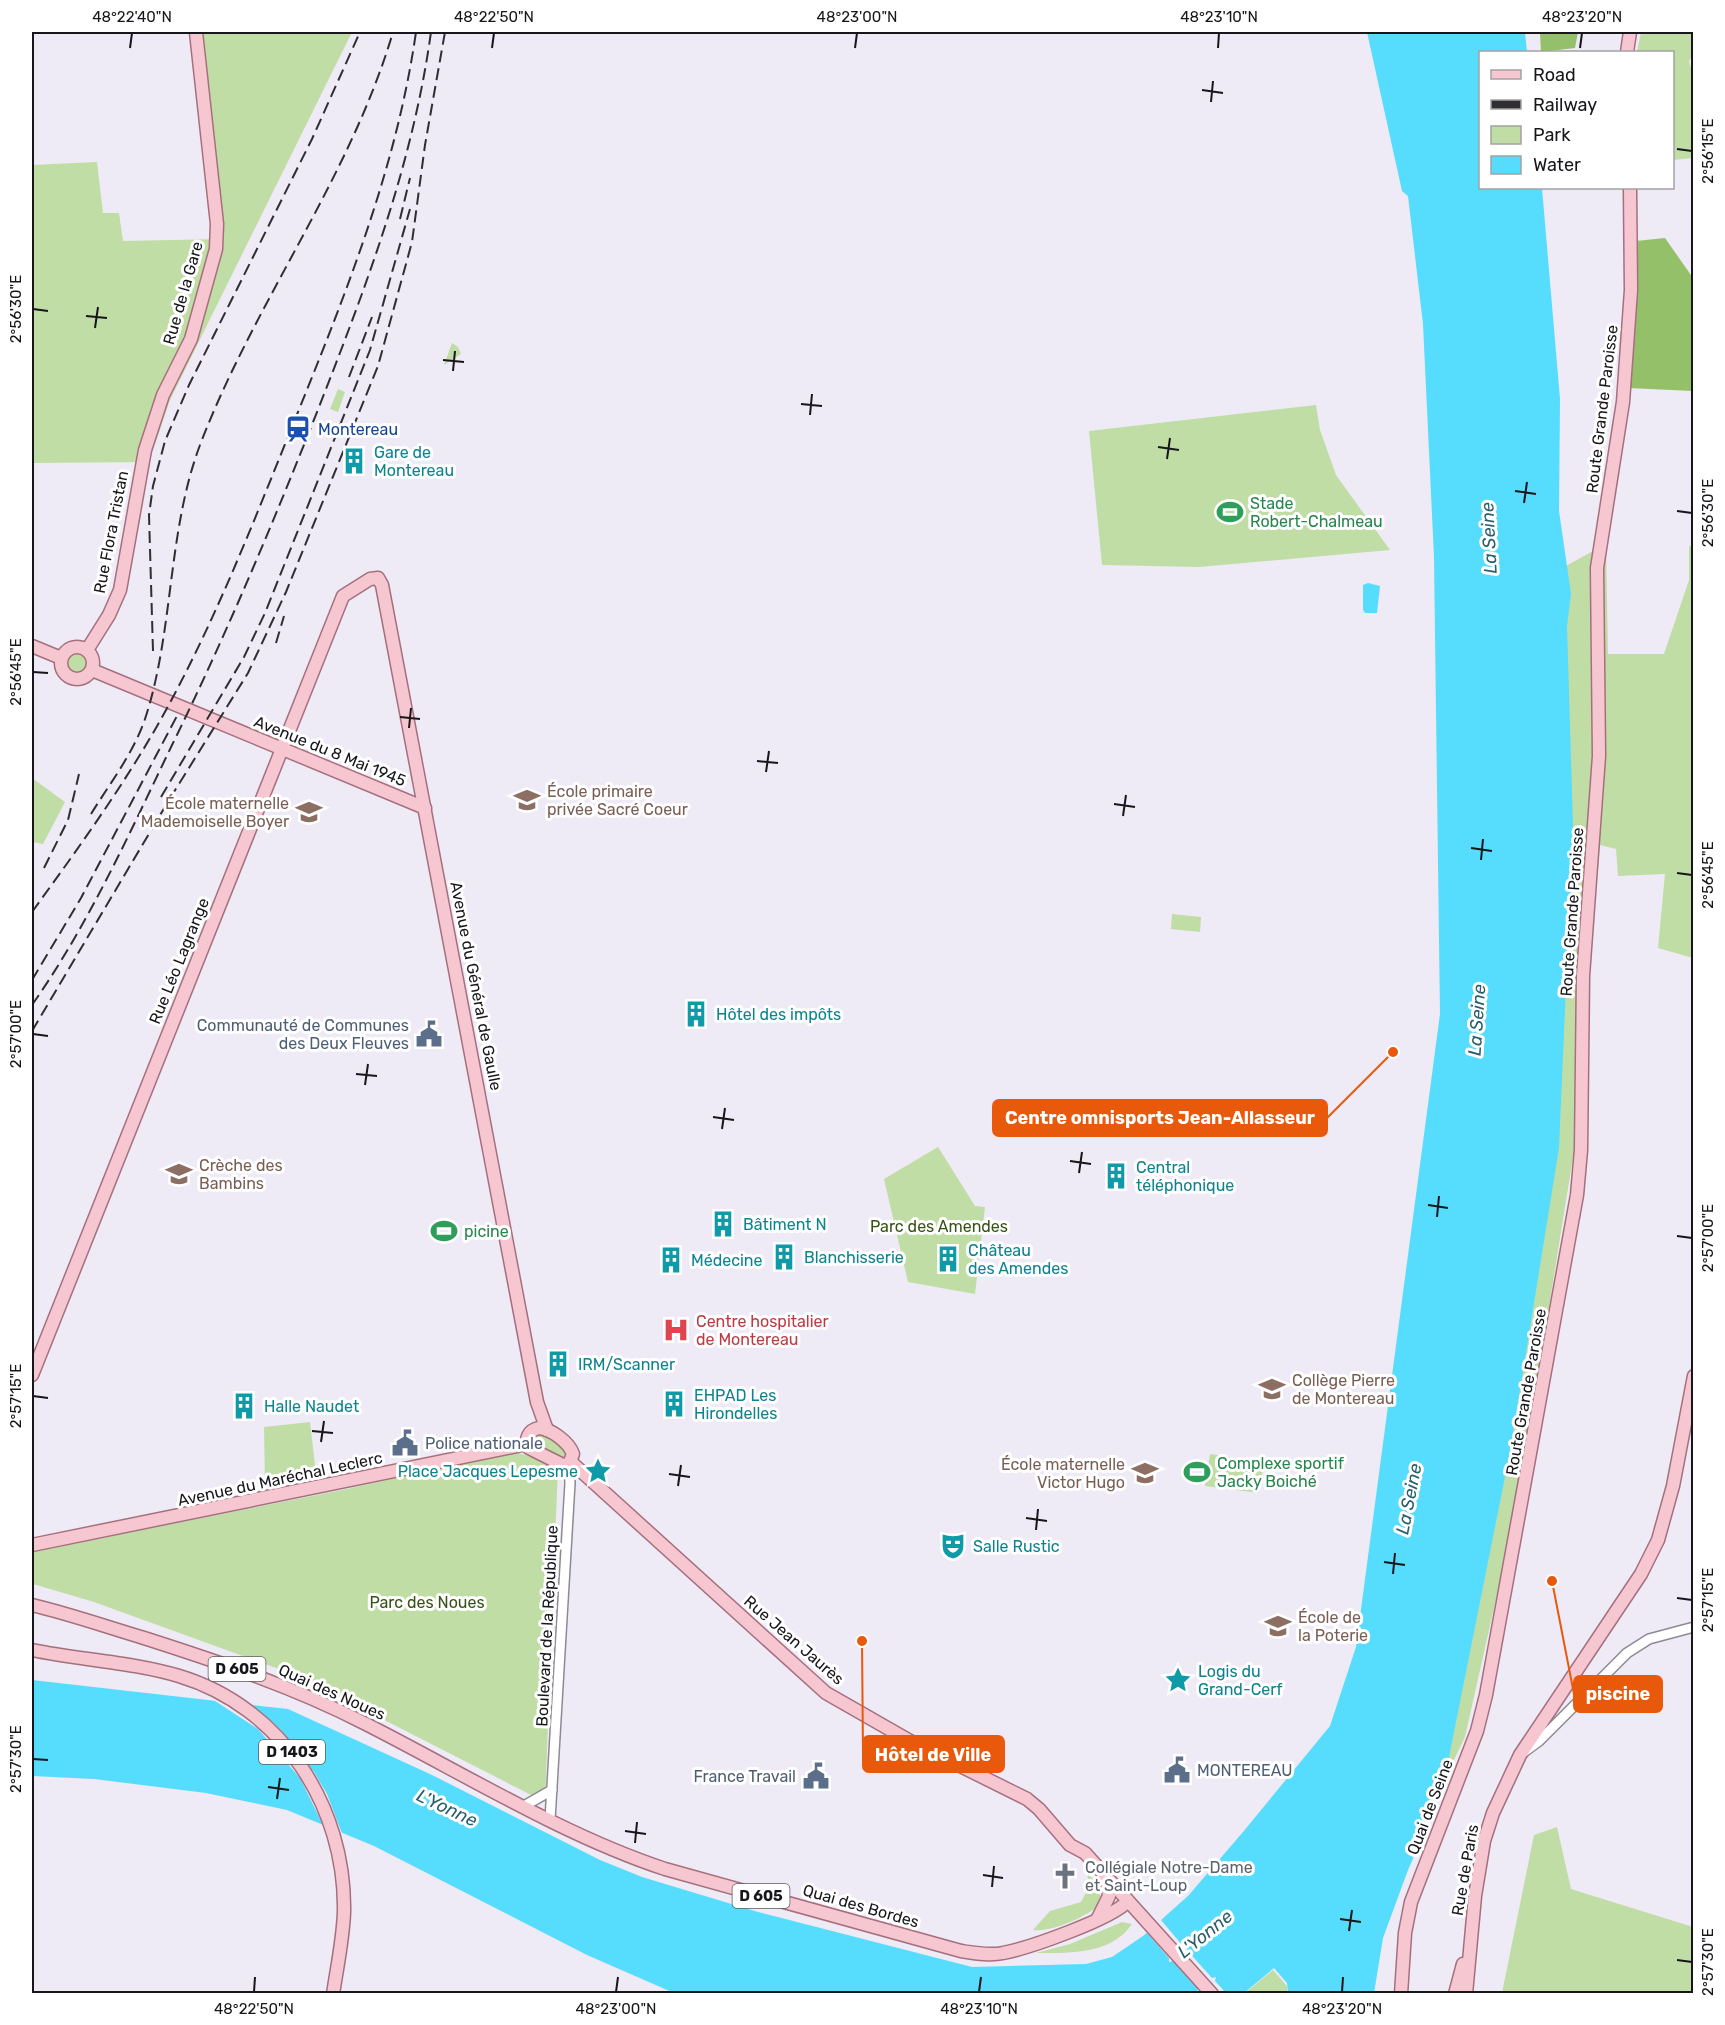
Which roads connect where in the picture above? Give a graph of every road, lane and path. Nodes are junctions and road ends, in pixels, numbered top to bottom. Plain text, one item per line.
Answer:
1 (196, 32) edge
2 (1630, 32) edge
3 (1628, 51) edge
4 (1629, 189) edge
5 (145, 450) joint
6 (378, 578) joint
7 (32, 646) edge
8 (87, 650) junction
9 (61, 658) junction
10 (92, 670) junction
11 (282, 748) junction
12 (425, 808) junction
13 (32, 1375) edge
14 (1694, 1376) edge
15 (541, 1429) junction
16 (527, 1444) junction
17 (570, 1463) junction
18 (34, 1547) edge
19 (32, 1596) edge
20 (32, 1605) edge
21 (55, 1611) junction
22 (1694, 1627) edge
23 (1496, 1633) joint
24 (32, 1650) edge
25 (32, 1656) edge
26 (60, 1656) junction
27 (1583, 1696) junction
28 (1558, 1697) junction
29 (1570, 1709) junction
30 (1520, 1755) junction
31 (552, 1790) junction
32 (524, 1806) junction
33 (550, 1820) junction
34 (1107, 1880) junction
35 (1128, 1901) junction
36 (1096, 1919) junction
37 (1470, 1934) junction
38 (333, 1994) edge
39 (1212, 1994) edge
40 (1401, 1994) edge
41 (1455, 1994) edge
42 (1466, 1994) edge

1 - 5 main road, Rue de la Gare
2 - 3 main road
4 - 23 main road, Route Grande Paroisse
5 - 8 main road, Rue Flora Tristan
6 - 11 main road, Rue Léo Lagrange
6 - 12 main road, Avenue du Général de Gaulle
7 - 9 main road
8 - 9 main road
8 - 10 main road
9 - 10 main road
10 - 11 main road, Avenue du 8 Mai 1945
11 - 12 main road, Avenue du 8 Mai 1945
11 - 13 main road, Rue Léo Lagrange
12 - 15 main road, Avenue du Général de Gaulle
14 - 28 main road, Rue de Paris
15 - 16 main road
15 - 17 main road
16 - 17 main road
16 - 18 main road, Avenue du Maréchal Leclerc
17 - 31 street, Boulevard de la République
17 - 34 main road, Rue Jean Jaurès
19 - 21 main road, D 605
20 - 21 main road, D 605
21 - 32 main road, Quai des Noues / D 605
22 - 27 street
23 - 40 main road, Quai de Seine
24 - 26 main road, D 1403
25 - 26 main road, D 1403
26 - 38 main road, D 1403
27 - 28 street
27 - 29 street
28 - 29 street
28 - 30 main road, Rue de Paris
29 - 30 street
30 - 37 main road, Rue de Paris
31 - 32 street
31 - 33 street, Boulevard de la République
32 - 33 main road, Quai des Noues / D 605
33 - 36 main road, Quai des Bordes / D 605
34 - 35 main road, Rue Jean Jaurès
34 - 36 main road
35 - 36 main road, Quai des Bordes / D 605
35 - 39 main road, Rue Jean Jaurès
37 - 41 main road, Rue de Paris
37 - 42 main road, Rue de Paris

